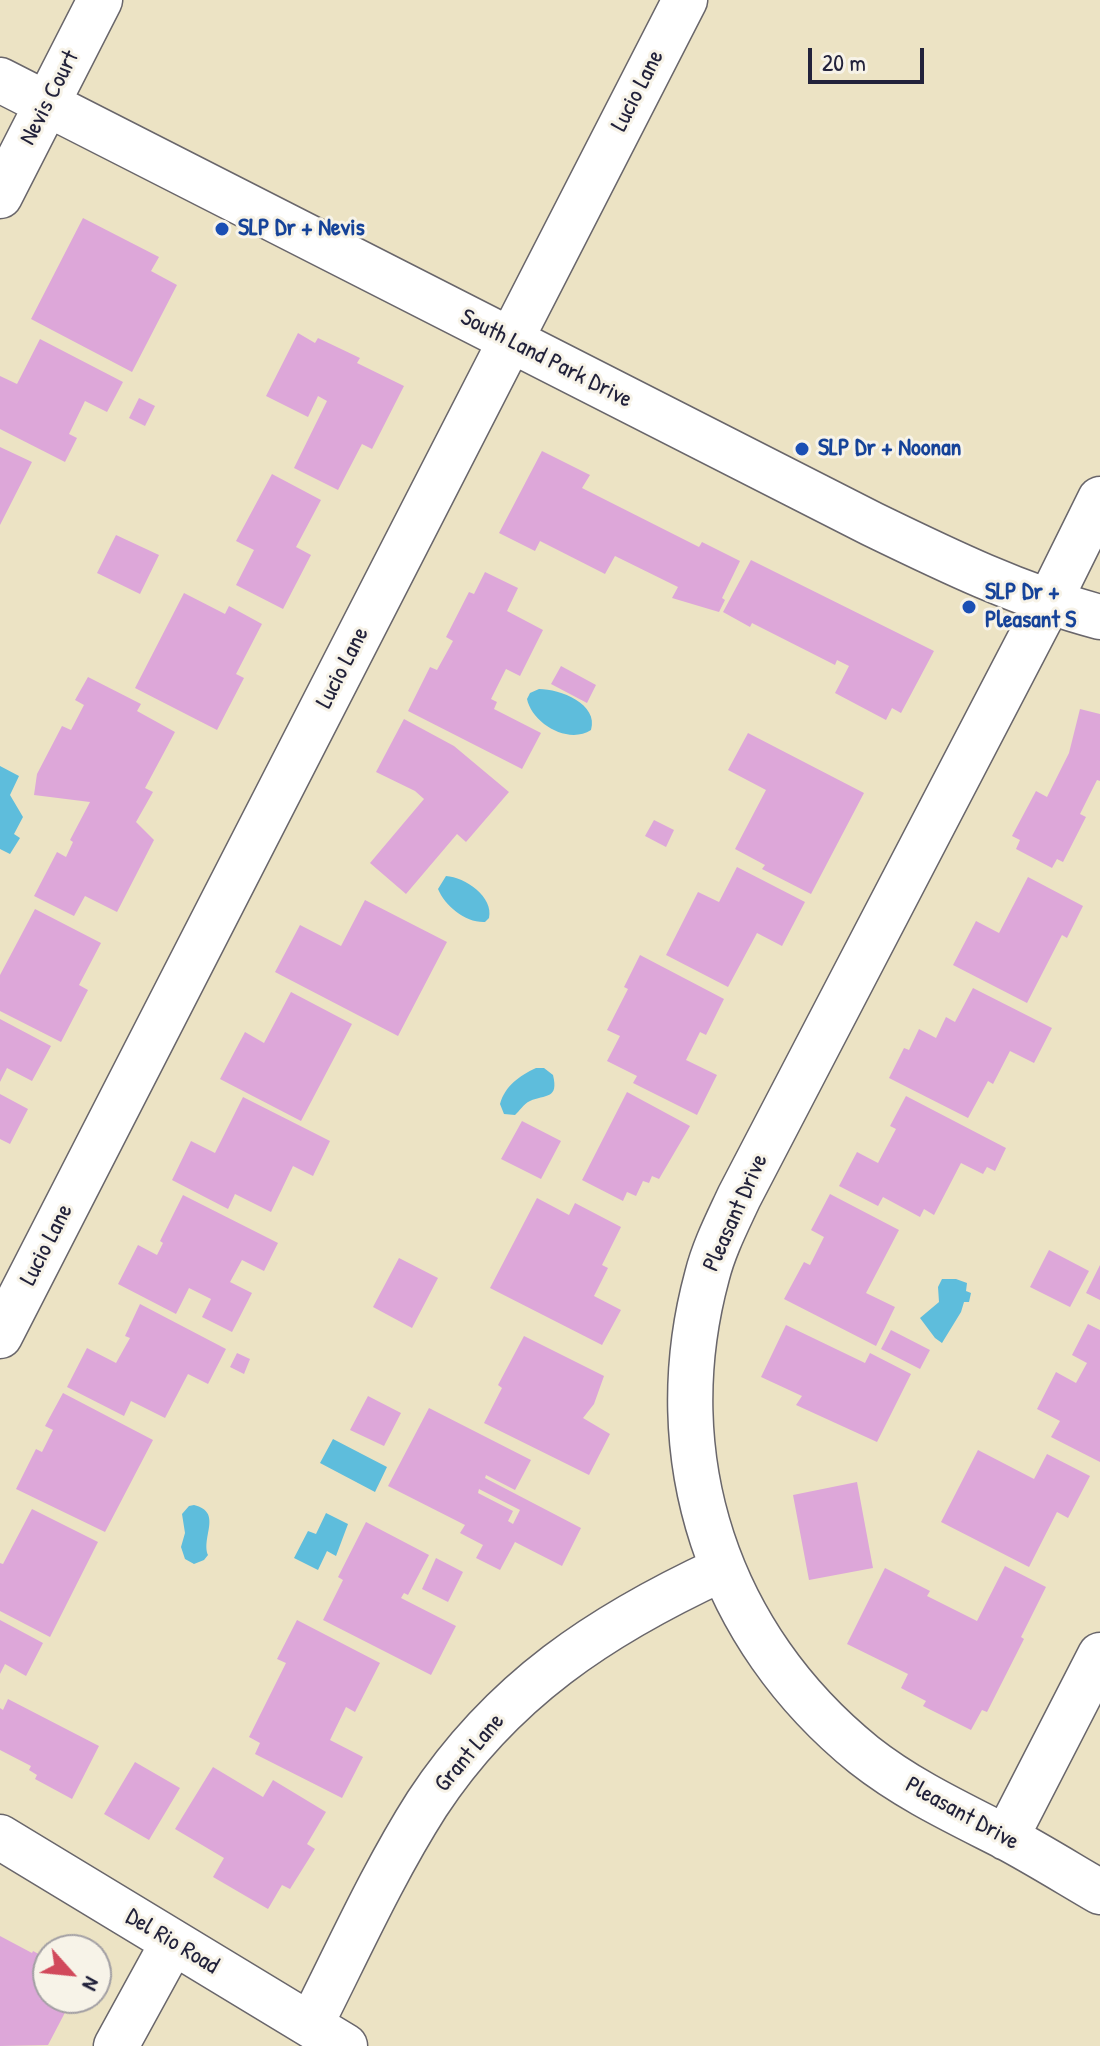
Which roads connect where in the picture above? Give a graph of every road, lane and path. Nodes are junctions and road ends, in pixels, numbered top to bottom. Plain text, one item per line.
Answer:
1 (100, 0) edge
2 (685, 0) edge
3 (0, 80) edge
4 (46, 104) junction
5 (0, 196) edge
6 (511, 341) junction
7 (1100, 499) edge
8 (1049, 602) junction
9 (1100, 617) edge
10 (0, 1336) edge
11 (722, 1569) junction
12 (1100, 1655) edge
13 (0, 1837) edge
14 (1006, 1838) junction
15 (1100, 1892) edge
16 (173, 1942) junction
17 (328, 2035) edge
18 (116, 2046) edge

1 - 4 street, Nevis Court
2 - 6 street, Lucio Lane
3 - 4 street, South Land Park Drive
4 - 5 street, Nevis Court
4 - 6 street, South Land Park Drive
6 - 8 street, South Land Park Drive
6 - 10 street, Lucio Lane
7 - 8 street, Pleasant Drive
8 - 9 street, South Land Park Drive
8 - 11 street, Pleasant Drive
11 - 14 street, Pleasant Drive
11 - 17 street, Grant Lane
12 - 14 street
13 - 16 street, Del Rio Road
14 - 15 street, Pleasant Drive
16 - 17 street, Del Rio Road
16 - 18 street

